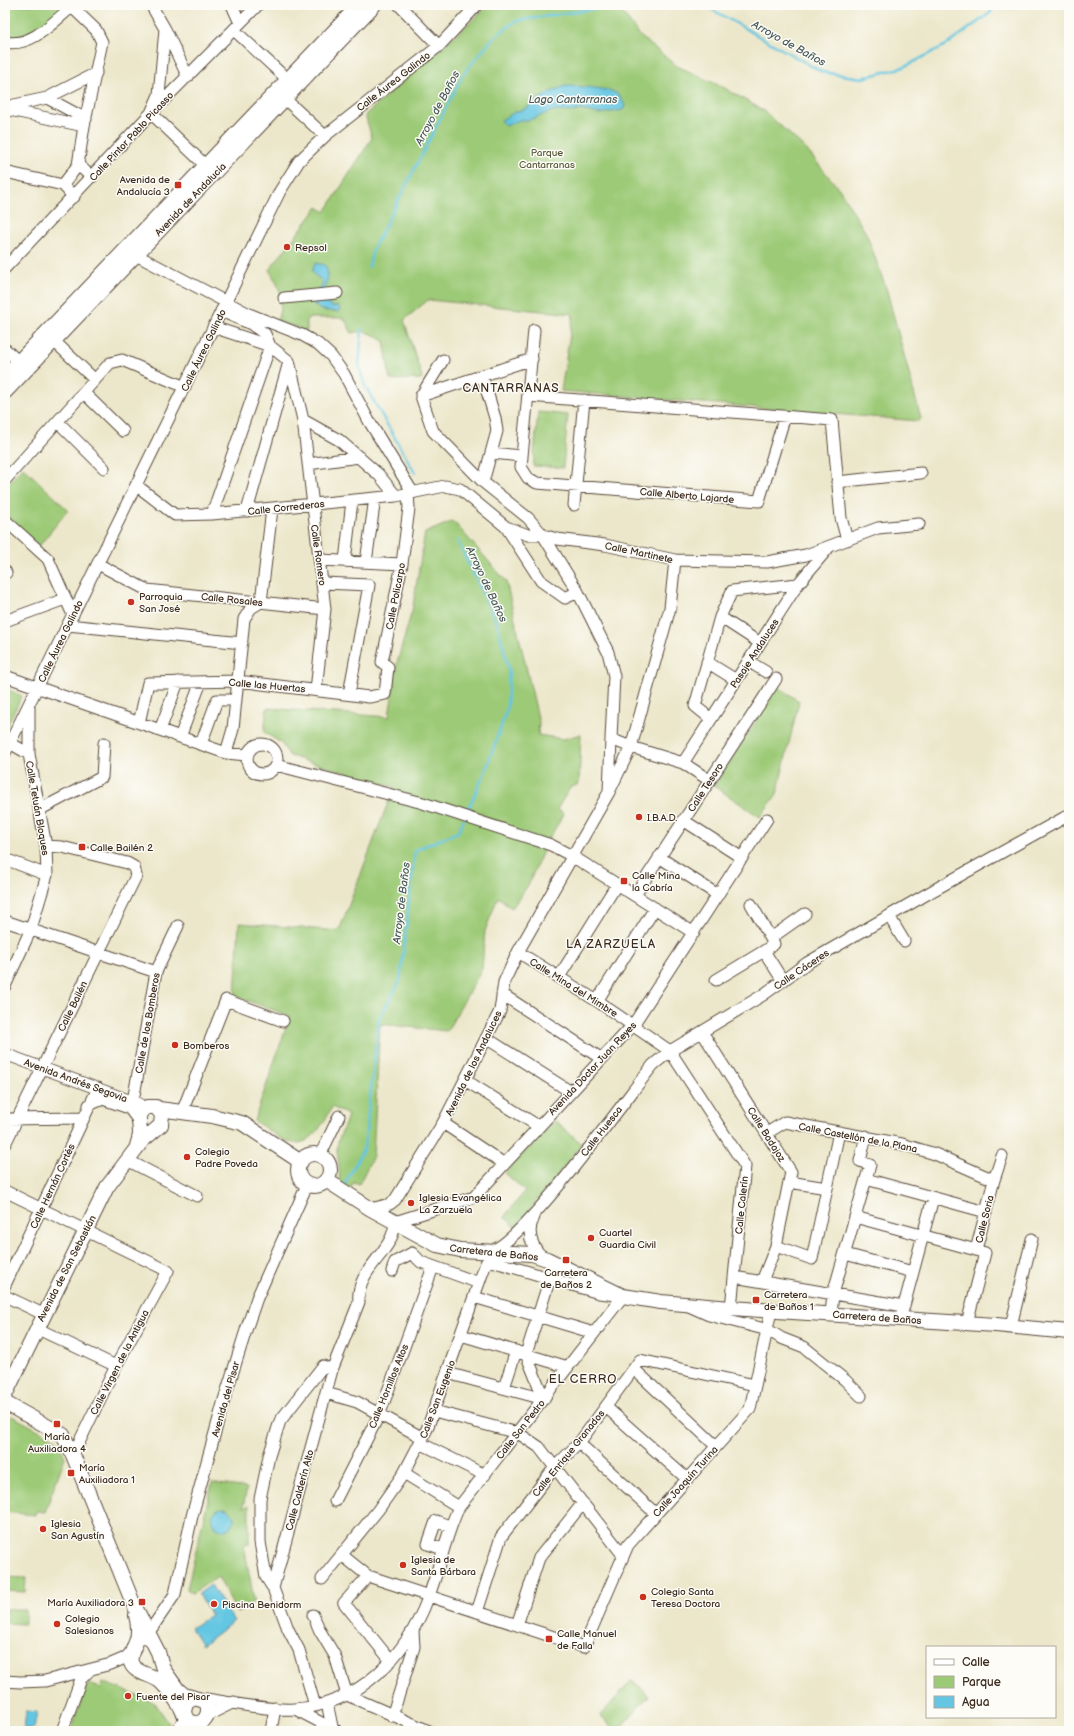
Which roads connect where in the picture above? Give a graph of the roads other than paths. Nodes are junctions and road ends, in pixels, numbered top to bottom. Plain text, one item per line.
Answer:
1 (151, 5) edge
2 (232, 5) edge
3 (258, 5) edge
4 (359, 5) edge
5 (374, 5) edge
6 (399, 5) edge
7 (477, 5) edge
8 (73, 6) edge
9 (237, 27) junction
10 (165, 29) junction
11 (5, 42) edge
12 (439, 46) junction
13 (96, 73) junction
14 (188, 77) junction
15 (288, 80) junction
16 (47, 98) junction
17 (284, 99) junction
18 (5, 108) edge
19 (151, 114) junction
20 (85, 123) junction
21 (325, 136) junction
22 (78, 165) junction
23 (206, 166) junction
24 (5, 172) edge
25 (92, 178) junction
26 (63, 185) junction
27 (74, 197) junction
28 (136, 255) junction
29 (5, 268) edge
30 (337, 293) dead end
31 (284, 298) dead end
32 (223, 307) junction
33 (213, 327) junction
34 (534, 330) dead end
35 (54, 341) junction
36 (270, 346) junction
37 (5, 349) edge
38 (443, 360) dead end
39 (532, 360) junction
40 (289, 361) junction
41 (18, 362) junction
42 (482, 375) junction
43 (5, 376) edge
44 (95, 380) junction
45 (185, 387) junction
46 (5, 392) edge
47 (84, 393) junction
48 (421, 396) junction
49 (528, 396) junction
50 (584, 400) junction
51 (785, 416) junction
52 (303, 420) junction
53 (58, 422) junction
54 (123, 431) dead end
55 (491, 453) junction
56 (522, 456) junction
57 (360, 458) junction
58 (308, 464) junction
59 (104, 468) dead end
60 (921, 473) dead end
61 (5, 480) edge
62 (483, 482) junction
63 (837, 482) junction
64 (136, 485) junction
65 (576, 486) junction
66 (410, 493) junction
67 (396, 496) junction
68 (375, 498) junction
69 (352, 500) junction
70 (312, 505) junction
71 (574, 505) dead end
72 (272, 509) junction
73 (247, 511) junction
74 (212, 514) junction
75 (5, 520) edge
76 (919, 524) dead end
77 (506, 527) junction
78 (543, 535) junction
79 (847, 540) junction
80 (830, 546) junction
81 (320, 560) junction
82 (675, 560) junction
83 (345, 561) junction
84 (366, 562) junction
85 (98, 564) junction
86 (402, 564) junction
87 (323, 583) junction
88 (798, 584) junction
89 (578, 592) junction
90 (65, 599) junction
91 (261, 602) junction
92 (325, 609) junction
93 (720, 617) junction
94 (71, 620) junction
95 (5, 621) edge
96 (242, 643) junction
97 (760, 643) junction
98 (748, 661) junction
99 (707, 662) junction
100 (766, 672) dead end
101 (5, 676) edge
102 (776, 679) dead end
103 (736, 680) junction
104 (238, 681) junction
105 (178, 682) junction
106 (201, 682) junction
107 (37, 688) junction
108 (316, 690) junction
109 (349, 694) junction
110 (385, 694) joint
111 (236, 700) junction
112 (30, 701) junction
113 (710, 720) junction
114 (139, 723) junction
115 (160, 730) junction
116 (180, 737) junction
117 (611, 740) junction
118 (104, 743) dead end
119 (201, 744) junction
120 (631, 747) junction
121 (8, 748) edge
122 (226, 753) junction
123 (29, 754) junction
124 (247, 755) junction
125 (683, 763) junction
126 (276, 765) junction
127 (709, 780) junction
128 (609, 792) junction
129 (39, 810) junction
130 (1069, 815) edge
131 (767, 819) dead end
132 (683, 820) junction
133 (46, 846) junction
134 (572, 856) junction
135 (659, 857) junction
136 (742, 858) junction
137 (5, 860) edge
138 (47, 875) junction
139 (617, 884) junction
140 (635, 895) junction
141 (718, 895) junction
142 (751, 904) dead end
143 (655, 908) junction
144 (804, 914) dead end
145 (889, 916) junction
146 (5, 921) edge
147 (178, 926) dead end
148 (31, 929) junction
149 (694, 933) junction
150 (771, 938) junction
151 (904, 941) dead end
152 (98, 951) junction
153 (764, 951) junction
154 (518, 952) junction
155 (156, 972) junction
156 (559, 977) junction
157 (716, 980) dead end
158 (782, 981) junction
159 (5, 986) edge
160 (502, 994) junction
161 (597, 1001) junction
162 (283, 1021) dead end
163 (633, 1026) junction
164 (702, 1032) junction
165 (486, 1038) junction
166 (670, 1051) junction
167 (5, 1054) edge
168 (602, 1059) junction
169 (42, 1068) junction
170 (465, 1080) junction
171 (98, 1088) junction
172 (571, 1092) junction
173 (133, 1101) junction
174 (89, 1105) junction
175 (153, 1108) junction
176 (187, 1113) junction
177 (339, 1116) dead end
178 (83, 1118) junction
179 (5, 1119) edge
180 (17, 1119) junction
181 (139, 1121) junction
182 (443, 1123) junction
183 (538, 1126) junction
184 (157, 1128) junction
185 (839, 1132) junction
186 (767, 1133) junction
187 (866, 1136) junction
188 (5, 1144) edge
189 (137, 1146) junction
190 (320, 1156) junction
191 (1002, 1156) dead end
192 (127, 1160) junction
193 (301, 1162) junction
194 (503, 1163) junction
195 (866, 1179) junction
196 (326, 1180) junction
197 (994, 1180) junction
198 (789, 1182) junction
199 (827, 1188) junction
200 (5, 1191) edge
201 (304, 1191) junction
202 (197, 1196) dead end
203 (932, 1198) junction
204 (42, 1209) junction
205 (371, 1210) junction
206 (986, 1212) junction
207 (535, 1215) junction
208 (855, 1217) junction
209 (395, 1222) junction
210 (526, 1224) junction
211 (85, 1231) junction
212 (923, 1236) junction
213 (1032, 1239) dead end
214 (531, 1240) junction
215 (776, 1246) junction
216 (976, 1250) junction
217 (522, 1254) junction
218 (845, 1254) junction
219 (485, 1258) junction
220 (548, 1259) junction
221 (433, 1267) junction
222 (392, 1271) dead end
223 (913, 1272) junction
224 (734, 1277) junction
225 (550, 1278) junction
226 (762, 1282) junction
227 (479, 1283) junction
228 (5, 1284) edge
229 (833, 1294) junction
230 (5, 1296) edge
231 (623, 1296) junction
232 (474, 1297) junction
233 (684, 1304) junction
234 (731, 1308) junction
235 (771, 1311) junction
236 (902, 1313) junction
237 (43, 1314) junction
238 (831, 1314) junction
239 (538, 1317) junction
240 (968, 1323) junction
241 (1011, 1326) junction
242 (36, 1328) junction
243 (768, 1330) junction
244 (1069, 1332) edge
245 (594, 1333) junction
246 (461, 1335) junction
247 (521, 1352) junction
248 (637, 1365) junction
249 (116, 1366) junction
250 (568, 1367) junction
251 (332, 1370) junction
252 (447, 1373) junction
253 (755, 1385) junction
254 (504, 1388) junction
255 (326, 1393) junction
256 (5, 1395) edge
257 (861, 1396) dead end
258 (544, 1399) junction
259 (5, 1403) edge
260 (606, 1407) junction
261 (434, 1410) junction
262 (380, 1413) junction
263 (518, 1433) junction
264 (421, 1440) junction
265 (579, 1443) junction
266 (716, 1446) junction
267 (73, 1455) junction
268 (555, 1467) junction
269 (404, 1473) junction
270 (484, 1475) junction
271 (687, 1480) junction
272 (335, 1501) dead end
273 (583, 1503) junction
274 (459, 1506) junction
275 (656, 1514) junction
276 (450, 1526) junction
277 (443, 1549) junction
278 (342, 1554) junction
279 (623, 1556) junction
280 (368, 1576) junction
281 (322, 1580) dead end
282 (273, 1588) junction
283 (429, 1597) junction
284 (133, 1603) junction
285 (477, 1612) junction
286 (163, 1614) junction
287 (313, 1615) dead end
288 (517, 1625) junction
289 (146, 1628) junction
290 (413, 1631) junction
291 (134, 1649) junction
292 (158, 1655) junction
293 (391, 1661) junction
294 (110, 1664) junction
295 (90, 1670) junction
296 (139, 1670) junction
297 (370, 1680) junction
298 (5, 1681) edge
299 (347, 1695) junction
300 (196, 1698) junction
301 (234, 1702) junction
302 (327, 1703) junction
303 (315, 1706) junction
304 (369, 1706) junction
305 (275, 1708) junction
306 (295, 1709) junction
307 (392, 1716) junction
308 (194, 1722) edge
309 (62, 1731) edge
310 (176, 1731) edge
311 (271, 1731) edge
312 (333, 1731) edge
313 (429, 1731) edge

1 - 10 street
2 - 9 street
3 - 9 street, Calle Pintor Pablo Picasso
4 - 15 main road, Avenida de Andalucía
5 - 17 main road, Avenida de Andalucía
6 - 12 street
7 - 12 street, Calle Áurea Galindo
8 - 11 street
8 - 13 street
9 - 14 street, Calle Pintor Pablo Picasso
9 - 15 street
10 - 14 street
10 - 19 street
12 - 21 street, Calle Áurea Galindo
13 - 16 street
13 - 20 street
14 - 19 street, Calle Pintor Pablo Picasso
15 - 23 main road, Avenida de Andalucía
16 - 18 street
16 - 20 street
17 - 21 street
17 - 28 main road, Avenida de Andalucía
18 - 20 street
19 - 23 street
19 - 25 street, Calle Pintor Pablo Picasso
20 - 22 street
21 - 32 street, Calle Áurea Galindo
22 - 25 street
22 - 26 street
23 - 41 main road, Avenida de Andalucía
24 - 26 street
25 - 27 street, Calle Pintor Pablo Picasso
26 - 27 street
27 - 29 street, Calle Pintor Pablo Picasso
28 - 32 street
28 - 35 main road, Avenida de Andalucía
30 - 31 street
32 - 33 street, Calle Áurea Galindo
32 - 36 street
32 - 66 street
33 - 36 street
33 - 45 street, Calle Áurea Galindo
34 - 39 street
35 - 44 street
35 - 46 main road, Avenida de Andalucía
36 - 40 street
36 - 74 street
37 - 41 street
38 - 48 street
39 - 42 street
39 - 49 street
40 - 52 street, Calle Romero
40 - 73 street
41 - 43 main road, Avenida de Andalucía
42 - 48 street
42 - 55 street
44 - 45 street
44 - 47 street
45 - 64 street, Calle Áurea Galindo
47 - 53 street
47 - 54 street
48 - 62 street
49 - 50 street
49 - 56 street
50 - 51 street
50 - 65 street
51 - 63 street
51 - 65 street, Calle Alberto Lajarde
52 - 57 street
52 - 58 street, Calle Romero
53 - 59 street
53 - 61 street
55 - 56 street
55 - 62 street
56 - 65 street, Calle Alberto Lajarde
57 - 58 street
57 - 67 street
58 - 70 street, Calle Romero
60 - 63 street
62 - 78 street
63 - 79 street
64 - 74 street, Calle Correderas
64 - 85 street, Calle Áurea Galindo
65 - 71 street
66 - 67 street, Calle Correderas
66 - 77 street, Calle Correderas
66 - 86 street, Calle Policarpo
67 - 68 street, Calle Correderas
68 - 69 street, Calle Correderas
68 - 84 street
69 - 70 street, Calle Correderas
69 - 83 street
70 - 72 street, Calle Correderas
70 - 81 street, Calle Romero
72 - 73 street, Calle Correderas
72 - 91 street
73 - 74 street, Calle Correderas
75 - 90 street
76 - 79 street, Calle Martinete
77 - 78 street, Calle Martinete
77 - 89 street
78 - 82 street, Calle Martinete
78 - 89 street
79 - 80 street, Calle Martinete
80 - 82 street, Calle Martinete
80 - 88 street, Pasaje Andaluces
81 - 83 street
81 - 87 street, Calle Romero
82 - 120 street, Avenida de los Andaluces
83 - 84 street
84 - 86 street
85 - 91 street, Calle Rosales
85 - 94 street, Calle Áurea Galindo
86 - 110 street, Calle Policarpo
87 - 92 street, Calle Romero
87 - 109 street
88 - 93 street
88 - 97 street, Pasaje Andaluces
89 - 117 street
90 - 94 street
90 - 95 street
91 - 92 street, Calle Rosales
91 - 96 street
92 - 108 street, Calle Romero
93 - 97 street
93 - 99 street
94 - 96 street
94 - 107 street, Calle Áurea Galindo
96 - 104 street
97 - 98 street, Pasaje Andaluces
98 - 100 street
98 - 103 street, Pasaje Andaluces
99 - 103 street
99 - 113 street
101 - 107 street
102 - 127 street, Calle Tesoro
103 - 113 street, Pasaje Andaluces
104 - 106 street, Calle las Huertas
104 - 108 street, Calle las Huertas
104 - 111 street
105 - 106 street, Calle las Huertas
105 - 114 street, Calle las Huertas
105 - 115 street
106 - 116 street
107 - 112 street, Calle Áurea Galindo
107 - 114 street
108 - 109 street, Calle las Huertas
109 - 110 street, Calle las Huertas
111 - 119 street
111 - 122 street
112 - 121 street, Calle Áurea Galindo
112 - 123 street
113 - 125 street, Pasaje Andaluces
114 - 115 street
115 - 116 street
116 - 119 street
117 - 120 street
117 - 128 street
118 - 129 street
119 - 122 street
120 - 125 street
120 - 128 street, Avenida de los Andaluces
121 - 123 street, Calle Tetuán Bloques
122 - 124 street
123 - 129 street, Calle Tetuán Bloques
124 - 126 street
124 - 126 street
125 - 127 street
126 - 134 street
127 - 132 street, Calle Tesoro
128 - 134 street, Avenida de los Andaluces
129 - 133 street, Calle Tetuán Bloques
130 - 145 street, Calle Cáceres
131 - 136 street, Avenida Doctor Juan Reyes
132 - 135 street, Calle Tesoro
132 - 136 street
133 - 138 street, Calle Tetuán Bloques
133 - 152 street, Calle Bailén
134 - 139 street
134 - 154 street, Avenida de los Andaluces
135 - 140 street, Calle Tesoro
135 - 141 street
136 - 141 street, Avenida Doctor Juan Reyes
137 - 138 street
138 - 148 street, Calle Tetuán Bloques
139 - 140 street
139 - 156 street
140 - 143 street
141 - 149 street, Avenida Doctor Juan Reyes
142 - 150 street
143 - 149 street
143 - 161 street
144 - 150 street
145 - 151 street
145 - 158 street, Calle Cáceres
146 - 148 street
147 - 155 street, Calle de los Bomberos
148 - 152 street
148 - 159 street, Calle Tetuán Bloques
149 - 163 street, Avenida Doctor Juan Reyes
150 - 153 street
152 - 155 street
152 - 169 street, Calle Bailén
153 - 157 street
153 - 158 street
154 - 156 street, Calle Mina del Mimbre
154 - 160 street, Avenida de los Andaluces
155 - 173 street, Calle de los Bomberos
156 - 161 street, Calle Mina del Mimbre
158 - 164 street, Calle Cáceres
160 - 165 street, Avenida de los Andaluces
160 - 168 street
161 - 163 street, Calle Mina del Mimbre
162 - 176 street
163 - 166 street, Calle Mina del Mimbre
163 - 168 street, Avenida Doctor Juan Reyes
164 - 166 street, Calle Cáceres
164 - 186 street, Calle Badajoz
165 - 170 street, Avenida de los Andaluces
165 - 172 street
166 - 207 street, Calle Huesca
166 - 224 street, Calle Calerín
167 - 169 street, Avenida Andrés Segovia
168 - 172 street, Avenida Doctor Juan Reyes
169 - 171 street, Avenida Andrés Segovia
169 - 180 street, Calle Bailén
170 - 182 street, Avenida de los Andaluces
170 - 183 street
171 - 173 street, Avenida Andrés Segovia
171 - 174 street, Calle Hernán Cortés
172 - 183 street, Avenida Doctor Juan Reyes
173 - 175 street, Avenida Andrés Segovia
174 - 178 street, Calle Hernán Cortés
174 - 181 street, Avenida Andrés Segovia
175 - 176 main road, Avenida Andrés Segovia
175 - 181 main road
175 - 184 main road
176 - 184 main road, Avenida Andrés Segovia
176 - 193 main road, Avenida Andrés Segovia
177 - 190 street
178 - 180 street
178 - 204 street, Calle Hernán Cortés
179 - 180 street
180 - 188 street, Calle Bailén
181 - 184 main road
181 - 189 main road, Avenida de San Sebastián
182 - 194 street
182 - 205 street, Avenida de los Andaluces
183 - 194 street, Avenida Doctor Juan Reyes
184 - 189 main road, Avenida de San Sebastián
185 - 186 street, Calle Castellón de la Plana
185 - 187 street, Calle Castellón de la Plana
185 - 199 street
186 - 198 street, Calle Badajoz
187 - 195 street
187 - 197 street, Calle Castellón de la Plana
189 - 192 main road, Avenida de San Sebastián
190 - 193 main road
190 - 196 main road
191 - 197 street, Calle Soria
192 - 202 street
192 - 211 main road, Avenida de San Sebastián
193 - 201 main road
194 - 209 street, Avenida Doctor Juan Reyes
195 - 203 street
195 - 208 street
196 - 201 main road
196 - 205 main road
197 - 206 street, Calle Soria
198 - 199 street
198 - 215 street, Calle Badajoz
199 - 215 street
200 - 204 street
201 - 286 street, Avenida del Pisar
203 - 206 street
203 - 212 street
204 - 211 street
204 - 228 street, Calle Hernán Cortés
205 - 209 main road
206 - 216 street, Calle Soria
207 - 210 street, Calle Huesca
207 - 214 street, Calle Huesca
208 - 212 street
208 - 218 street
209 - 219 main road, Carretera de Baños
209 - 251 street, Calle Calderín Alto
210 - 217 street, Calle Huesca
210 - 219 street, Calle Huesca
211 - 237 main road, Avenida de San Sebastián
211 - 249 street, Calle Virgen de la Antigua
212 - 216 street
212 - 223 street
213 - 241 street
214 - 217 street, Calle Huesca
214 - 220 street
215 - 226 street, Calle Badajoz
216 - 240 street, Calle Soria
217 - 219 main road, Carretera de Baños
217 - 220 main road, Carretera de Baños
218 - 223 street
218 - 229 street
219 - 225 street
219 - 227 street, Calle San Eugenio
220 - 225 street
220 - 231 main road, Carretera de Baños
221 - 222 street
221 - 227 street
221 - 262 street, Calle Hornillos Altos
223 - 236 street
224 - 226 street, Carretera de Baños
224 - 234 street, Calle Calerín
225 - 231 street
225 - 239 street
226 - 229 street, Carretera de Baños
227 - 232 street, Calle San Eugenio
229 - 236 street, Carretera de Baños
229 - 238 street
230 - 237 street
231 - 233 main road, Carretera de Baños
231 - 245 street, Calle San Pedro
232 - 239 street
232 - 246 street, Calle San Eugenio
233 - 234 main road, Carretera de Baños
233 - 243 street, Carretera de Baños
234 - 235 main road, Carretera de Baños
235 - 238 main road, Carretera de Baños
235 - 243 street, Calle Joaquín Turina
236 - 238 main road, Carretera de Baños
236 - 240 main road, Carretera de Baños
237 - 242 main road, Avenida de San Sebastián
239 - 245 street
239 - 247 street
240 - 241 main road, Carretera de Baños
241 - 244 main road, Carretera de Baños
242 - 249 street
242 - 256 main road, Avenida de San Sebastián
243 - 253 street, Calle Joaquín Turina
243 - 257 street, Carretera de Baños
245 - 250 street, Calle San Pedro
246 - 247 street
246 - 252 street, Calle San Eugenio
247 - 250 street
247 - 254 street
247 - 258 street
248 - 253 street
248 - 260 street, Calle Enrique Granados
248 - 266 street
249 - 267 street, Calle Virgen de la Antigua
250 - 258 street, Calle San Pedro
251 - 255 street, Calle Calderín Alto
251 - 282 street
252 - 254 street
252 - 261 street, Calle San Eugenio
253 - 266 street, Calle Joaquín Turina
254 - 258 street
255 - 262 street
255 - 282 street, Calle Calderín Alto
258 - 263 street, Calle San Pedro
259 - 267 main road
260 - 265 street, Calle Enrique Granados
260 - 271 street
261 - 263 street
261 - 264 street, Calle San Eugenio
262 - 264 street
262 - 272 street, Calle Hornillos Altos
263 - 268 street
263 - 270 street, Calle San Pedro
264 - 269 street, Calle San Eugenio
264 - 270 street
265 - 268 street, Calle Enrique Granados
265 - 275 street
266 - 271 street, Calle Joaquín Turina
267 - 284 main road
268 - 273 street
268 - 285 street, Calle Enrique Granados
269 - 274 street
269 - 278 street, Calle San Eugenio
270 - 274 street, Calle San Pedro
271 - 275 street, Calle Joaquín Turina
273 - 279 street
273 - 288 street
274 - 276 street, Calle San Pedro
275 - 279 street, Calle Joaquín Turina
276 - 277 street, Calle San Pedro
276 - 277 street
277 - 283 street, Calle San Pedro
278 - 280 street
278 - 281 street, Calle San Eugenio
279 - 288 street, Calle Joaquín Turina
280 - 283 street
280 - 293 street
282 - 303 street
283 - 285 street
283 - 290 street, Calle San Pedro
284 - 289 main road
284 - 291 main road
285 - 288 street
286 - 289 street, Avenida del Pisar
286 - 292 street, Avenida del Pisar
287 - 299 street
289 - 291 street, Avenida del Pisar
289 - 292 main road
290 - 293 street, Calle San Pedro
290 - 307 street, Calle San Pedro
291 - 292 main road
291 - 294 street, Avenida del Pisar
291 - 296 main road
292 - 296 main road
292 - 300 main road
293 - 297 street, Calle San Pedro
294 - 295 street, Avenida del Pisar
294 - 296 street
295 - 298 street, Avenida del Pisar
295 - 309 street
296 - 308 main road
297 - 299 street, Calle San Pedro
297 - 304 street
299 - 302 street, Calle San Pedro
299 - 304 street
300 - 301 street
300 - 308 main road
300 - 308 main road
301 - 305 street
301 - 308 street
302 - 303 street, Calle San Pedro
302 - 312 street
303 - 306 street, Calle San Pedro
304 - 307 street
305 - 306 street
305 - 311 street
306 - 312 street
307 - 313 street
308 - 310 street

